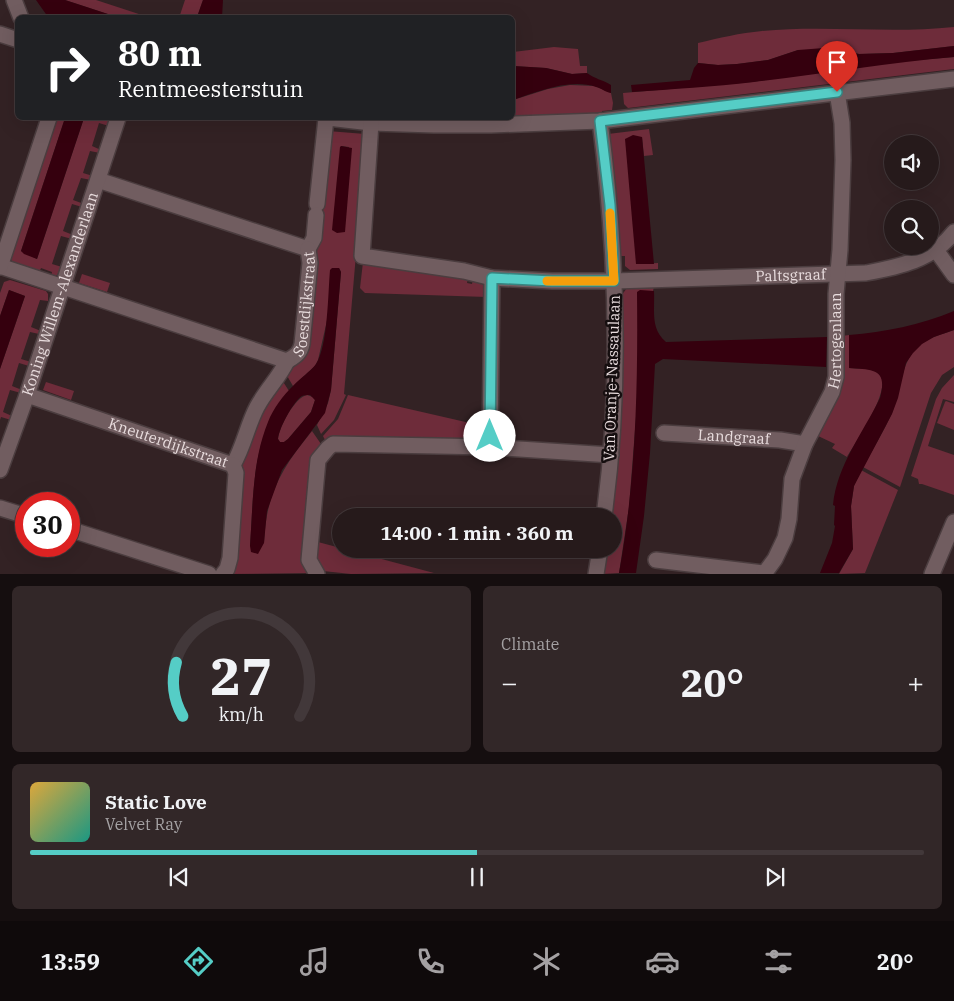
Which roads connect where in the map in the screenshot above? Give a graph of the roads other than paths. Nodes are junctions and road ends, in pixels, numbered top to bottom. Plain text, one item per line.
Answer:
1 (14, 0) edge
2 (21, 15) edge
3 (0, 34) edge
4 (15, 39) edge
5 (954, 79) edge
6 (837, 92) junction
7 (48, 120) edge
8 (117, 120) edge
9 (327, 120) edge
10 (345, 120) edge
11 (600, 121) junction
12 (372, 123) junction
13 (98, 180) junction
14 (954, 232) edge
15 (939, 248) edge
16 (308, 250) junction
17 (939, 254) edge
18 (927, 255) edge
19 (0, 266) edge
20 (837, 273) junction
21 (954, 275) edge
22 (492, 278) junction
23 (614, 281) junction
24 (62, 287) junction
25 (287, 361) junction
26 (27, 395) junction
27 (664, 433) dead end
28 (805, 444) junction
29 (490, 447) junction
30 (611, 455) junction
31 (233, 465) junction
32 (0, 470) edge
33 (0, 508) edge
34 (605, 508) edge
35 (15, 513) edge
36 (954, 522) edge
37 (80, 533) edge
38 (599, 558) edge
39 (656, 560) dead end
40 (764, 573) edge
41 (208, 574) edge
42 (223, 574) edge
43 (317, 574) edge
44 (596, 574) edge
45 (932, 574) edge

1 - 2 street
3 - 4 street
5 - 6 street
6 - 11 street
6 - 20 street, Hertogenlaan
7 - 19 street
8 - 13 street, Koning Willem-Alexanderlaan
9 - 16 street
10 - 12 street
11 - 12 street
11 - 23 street, Van Oranje-Nassaulaan
12 - 22 street, Paltsgraaf
13 - 16 street, Soestdijkstraat
13 - 24 street, Koning Willem-Alexanderlaan
14 - 15 street, Paltsgraaf
16 - 25 street, Soestdijkstraat
17 - 21 street
18 - 20 street, Paltsgraaf
19 - 24 street, Soestdijkstraat
20 - 23 street, Paltsgraaf
20 - 28 street, Hertogenlaan
22 - 23 street, Paltsgraaf
22 - 29 street
23 - 30 street, Van Oranje-Nassaulaan
24 - 25 street, Soestdijkstraat
24 - 26 street, Koning Willem-Alexanderlaan
25 - 31 street
26 - 31 street, Kneuterdijkstraat
26 - 32 street, Koning Willem-Alexanderlaan
27 - 28 street, Landgraaf
28 - 40 street, Hertogenlaan
29 - 30 street
29 - 43 street
30 - 34 street, Van Oranje-Nassaulaan
31 - 42 street, Kneuterdijkstraat
33 - 35 street
36 - 45 street
37 - 41 street
38 - 44 street
39 - 40 street

